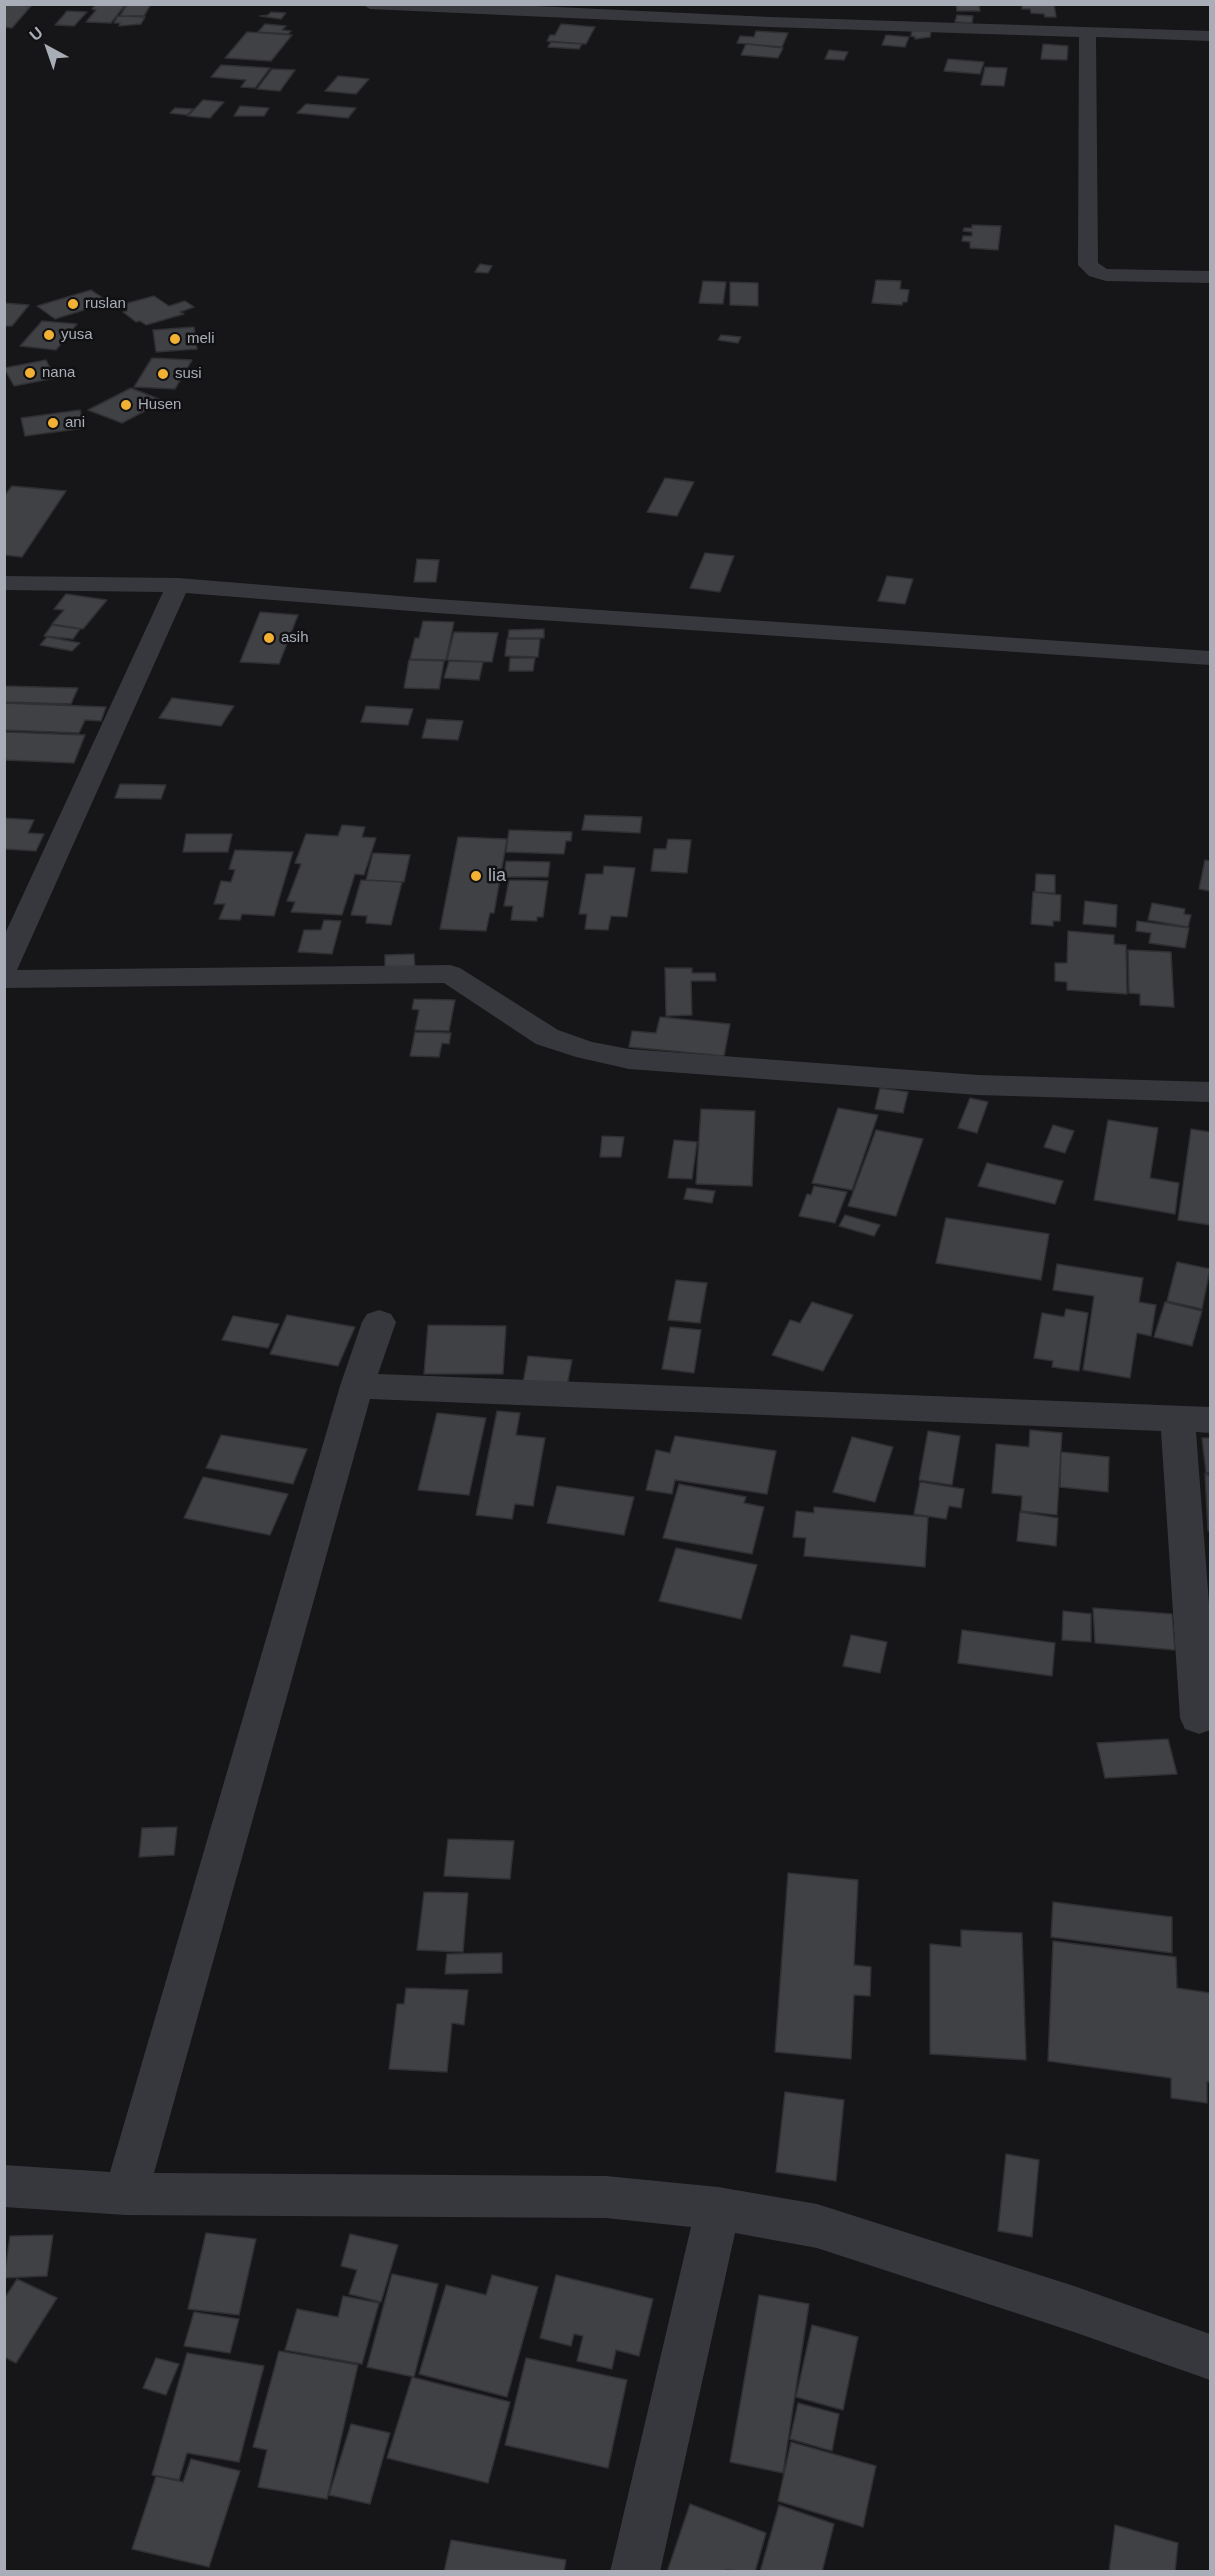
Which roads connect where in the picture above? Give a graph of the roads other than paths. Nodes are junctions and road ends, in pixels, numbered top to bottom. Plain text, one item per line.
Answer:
1 (370, 4) edge
2 (1087, 32) junction
3 (1210, 36) edge
4 (1210, 277) edge
5 (4, 583) edge
6 (178, 585) junction
7 (1210, 658) edge
8 (4, 968) edge
9 (4, 979) edge
10 (1210, 1092) edge
11 (379, 1322) dead end
12 (357, 1386) junction
13 (1194, 1419) edge
14 (1199, 1718) dead end
15 (4, 2186) edge
16 (126, 2194) junction
17 (718, 2208) junction
18 (1210, 2357) edge
19 (635, 2571) edge

1 - 2 street
2 - 3 street
2 - 4 street
5 - 6 street
6 - 7 street
6 - 8 street
9 - 10 street
11 - 12 street
12 - 13 street
12 - 16 street
13 - 14 street
15 - 16 street
16 - 17 street
17 - 18 street
17 - 19 street

